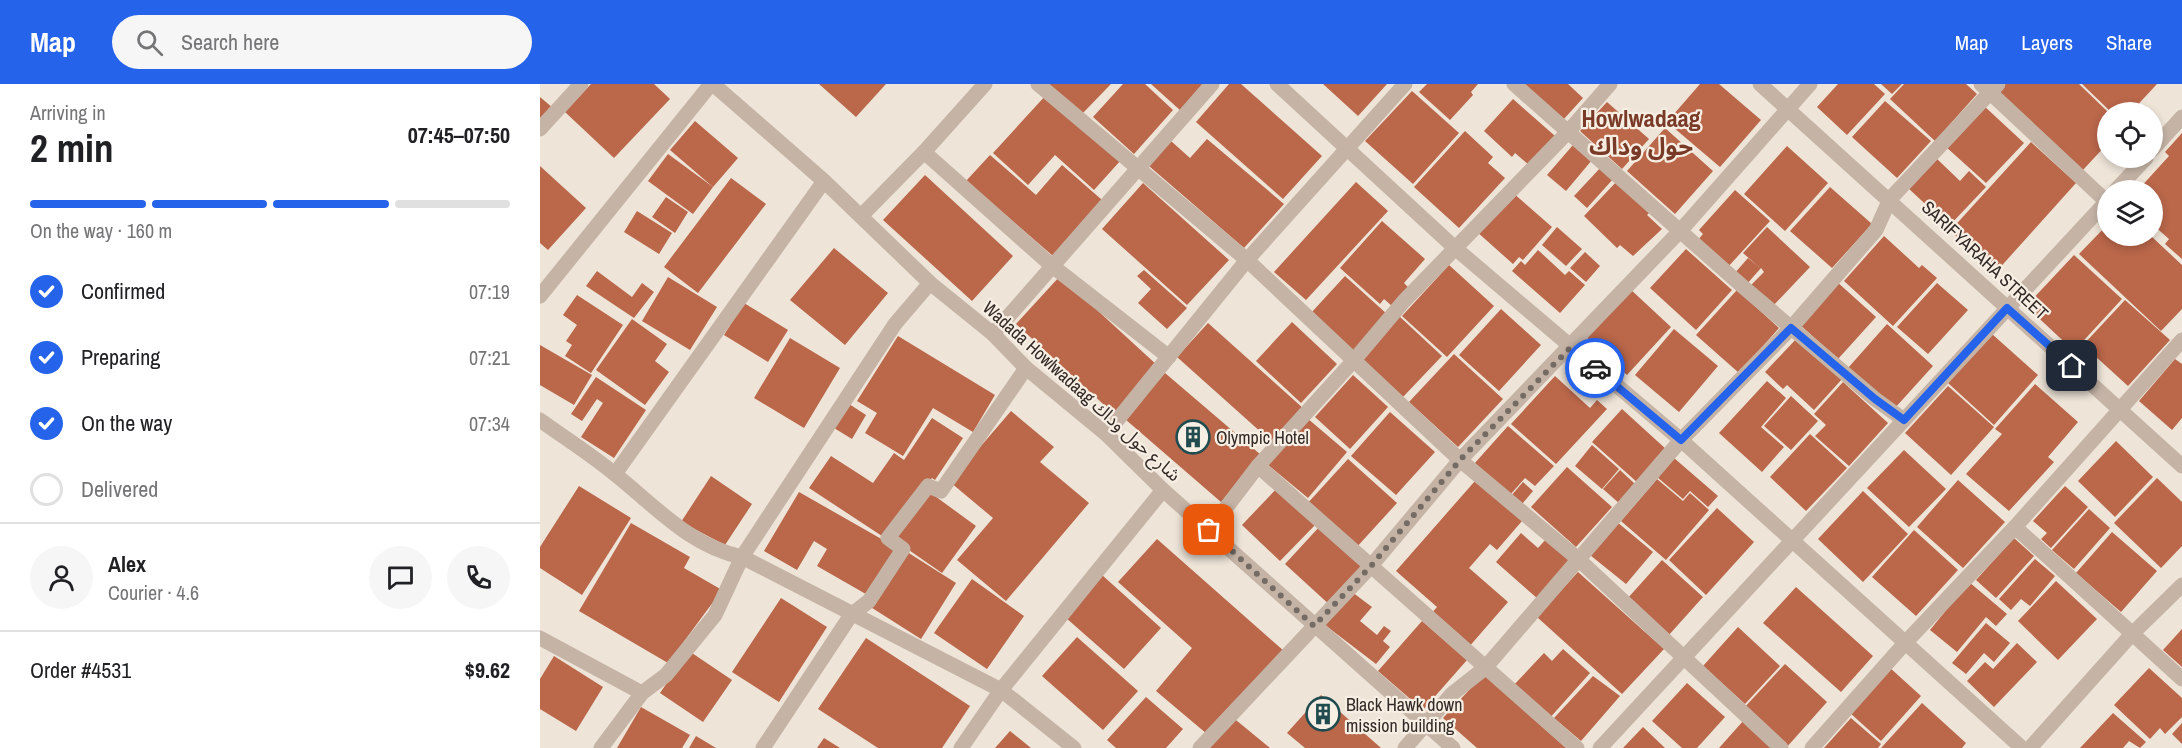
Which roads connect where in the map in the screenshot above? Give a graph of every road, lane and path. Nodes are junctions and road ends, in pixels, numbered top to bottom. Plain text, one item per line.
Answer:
1 (581, 84) edge
2 (712, 84) edge
3 (985, 84) edge
4 (1038, 84) edge
5 (1212, 84) edge
6 (1277, 84) edge
7 (1406, 84) edge
8 (1514, 84) edge
9 (1610, 84) edge
10 (1760, 84) edge
11 (1810, 84) edge
12 (1990, 87) edge
13 (1788, 108) junction
14 (2182, 117) edge
15 (540, 129) edge
16 (1568, 132) junction
17 (2163, 138) edge
18 (1348, 148) junction
19 (924, 152) junction
20 (1136, 168) junction
21 (2137, 168) edge
22 (2126, 180) edge
23 (824, 181) junction
24 (2097, 186) edge
25 (1890, 199) junction
26 (2097, 212) edge
27 (862, 215) junction
28 (1681, 230) junction
29 (1455, 248) junction
30 (1247, 260) junction
31 (1051, 265) junction
32 (930, 283) junction
33 (540, 296) edge
34 (2007, 308) junction
35 (1791, 328) junction
36 (993, 334) junction
37 (2182, 340) edge
38 (1570, 348) junction
39 (1169, 357) junction
40 (1355, 359) junction
41 (1026, 368) junction
42 (2120, 410) junction
43 (540, 420) edge
44 (1904, 420) junction
45 (1106, 434) junction
46 (1681, 440) junction
47 (1460, 460) junction
48 (1258, 466) junction
49 (2182, 466) edge
50 (615, 474) junction
51 (1163, 490) junction
52 (2016, 527) junction
53 (1209, 530) junction
54 (1792, 543) junction
55 (742, 557) junction
56 (1577, 558) junction
57 (1371, 566) junction
58 (2182, 585) edge
59 (851, 615) junction
60 (1314, 626) junction
61 (2132, 635) junction
62 (540, 638) edge
63 (1905, 643) junction
64 (1684, 656) junction
65 (1485, 668) junction
66 (2182, 680) edge
67 (1001, 690) junction
68 (642, 693) junction
69 (1425, 724) junction
70 (601, 748) edge
71 (763, 748) edge
72 (960, 748) edge
73 (1074, 748) edge
74 (1200, 748) edge
75 (1405, 748) edge
76 (1454, 748) edge
77 (1577, 748) edge
78 (1600, 748) edge
79 (1781, 748) edge
80 (1812, 748) edge
81 (2022, 748) edge
82 (2030, 748) edge

1 - 15 street
2 - 23 street, Wadada Howlwadaag شارع حول وداك
2 - 33 street
3 - 19 street
4 - 20 street
5 - 20 street
6 - 18 street
7 - 18 street
8 - 16 street
9 - 16 street
10 - 13 street, SARIFYARAHA STREET
11 - 13 street
12 - 24 street
12 - 25 street
13 - 25 street, SARIFYARAHA STREET
13 - 28 street
14 - 17 street
16 - 28 street
16 - 29 street
18 - 29 street
18 - 30 street
19 - 27 street
19 - 31 street
20 - 30 street
20 - 31 street
21 - 22 street
23 - 27 street, Wadada Howlwadaag شارع حول وداك
23 - 50 street
25 - 34 street, SARIFYARAHA STREET
25 - 35 street
26 - 34 street
27 - 32 street, Wadada Howlwadaag شارع حول وداك
28 - 35 street
28 - 38 street
29 - 38 street
29 - 40 street
30 - 39 street
30 - 40 street
31 - 36 street
31 - 39 street
32 - 36 street, Wadada Howlwadaag شارع حول وداك
32 - 55 street
34 - 42 street, SARIFYARAHA STREET
34 - 44 street
35 - 44 street
35 - 46 street
36 - 41 street, Wadada Howlwadaag شارع حول وداك
37 - 42 street
38 - 46 street
38 - 47 street
39 - 45 street
40 - 47 street
40 - 48 street
41 - 45 street, Wadada Howlwadaag شارع حول وداك
41 - 59 street
42 - 49 street, SARIFYARAHA STREET
42 - 52 street
43 - 50 street
44 - 54 street
45 - 51 street, Wadada Howlwadaag شارع حول وداك
46 - 54 street
46 - 56 street
47 - 56 street
47 - 57 street
48 - 53 street
48 - 57 street
50 - 55 street
51 - 53 street, Wadada Howlwadaag شارع حول وداك
51 - 67 street
52 - 61 street
52 - 63 street
53 - 60 street, Wadada Howlwadaag شارع حول وداك
54 - 63 street
54 - 64 street
55 - 59 street
55 - 68 street
56 - 64 street
56 - 65 street
57 - 60 street
57 - 65 street
58 - 61 street
59 - 67 street
59 - 71 street
60 - 69 street, Wadada Howlwadaag شارع حول وداك
60 - 74 street
61 - 66 street
61 - 82 street
62 - 68 street
63 - 80 street
63 - 81 street
64 - 78 street
64 - 79 street
65 - 69 street
65 - 77 street
67 - 72 street
67 - 73 street
68 - 70 street
69 - 75 street
69 - 76 street, Wadada Howlwadaag شارع حول وداك

